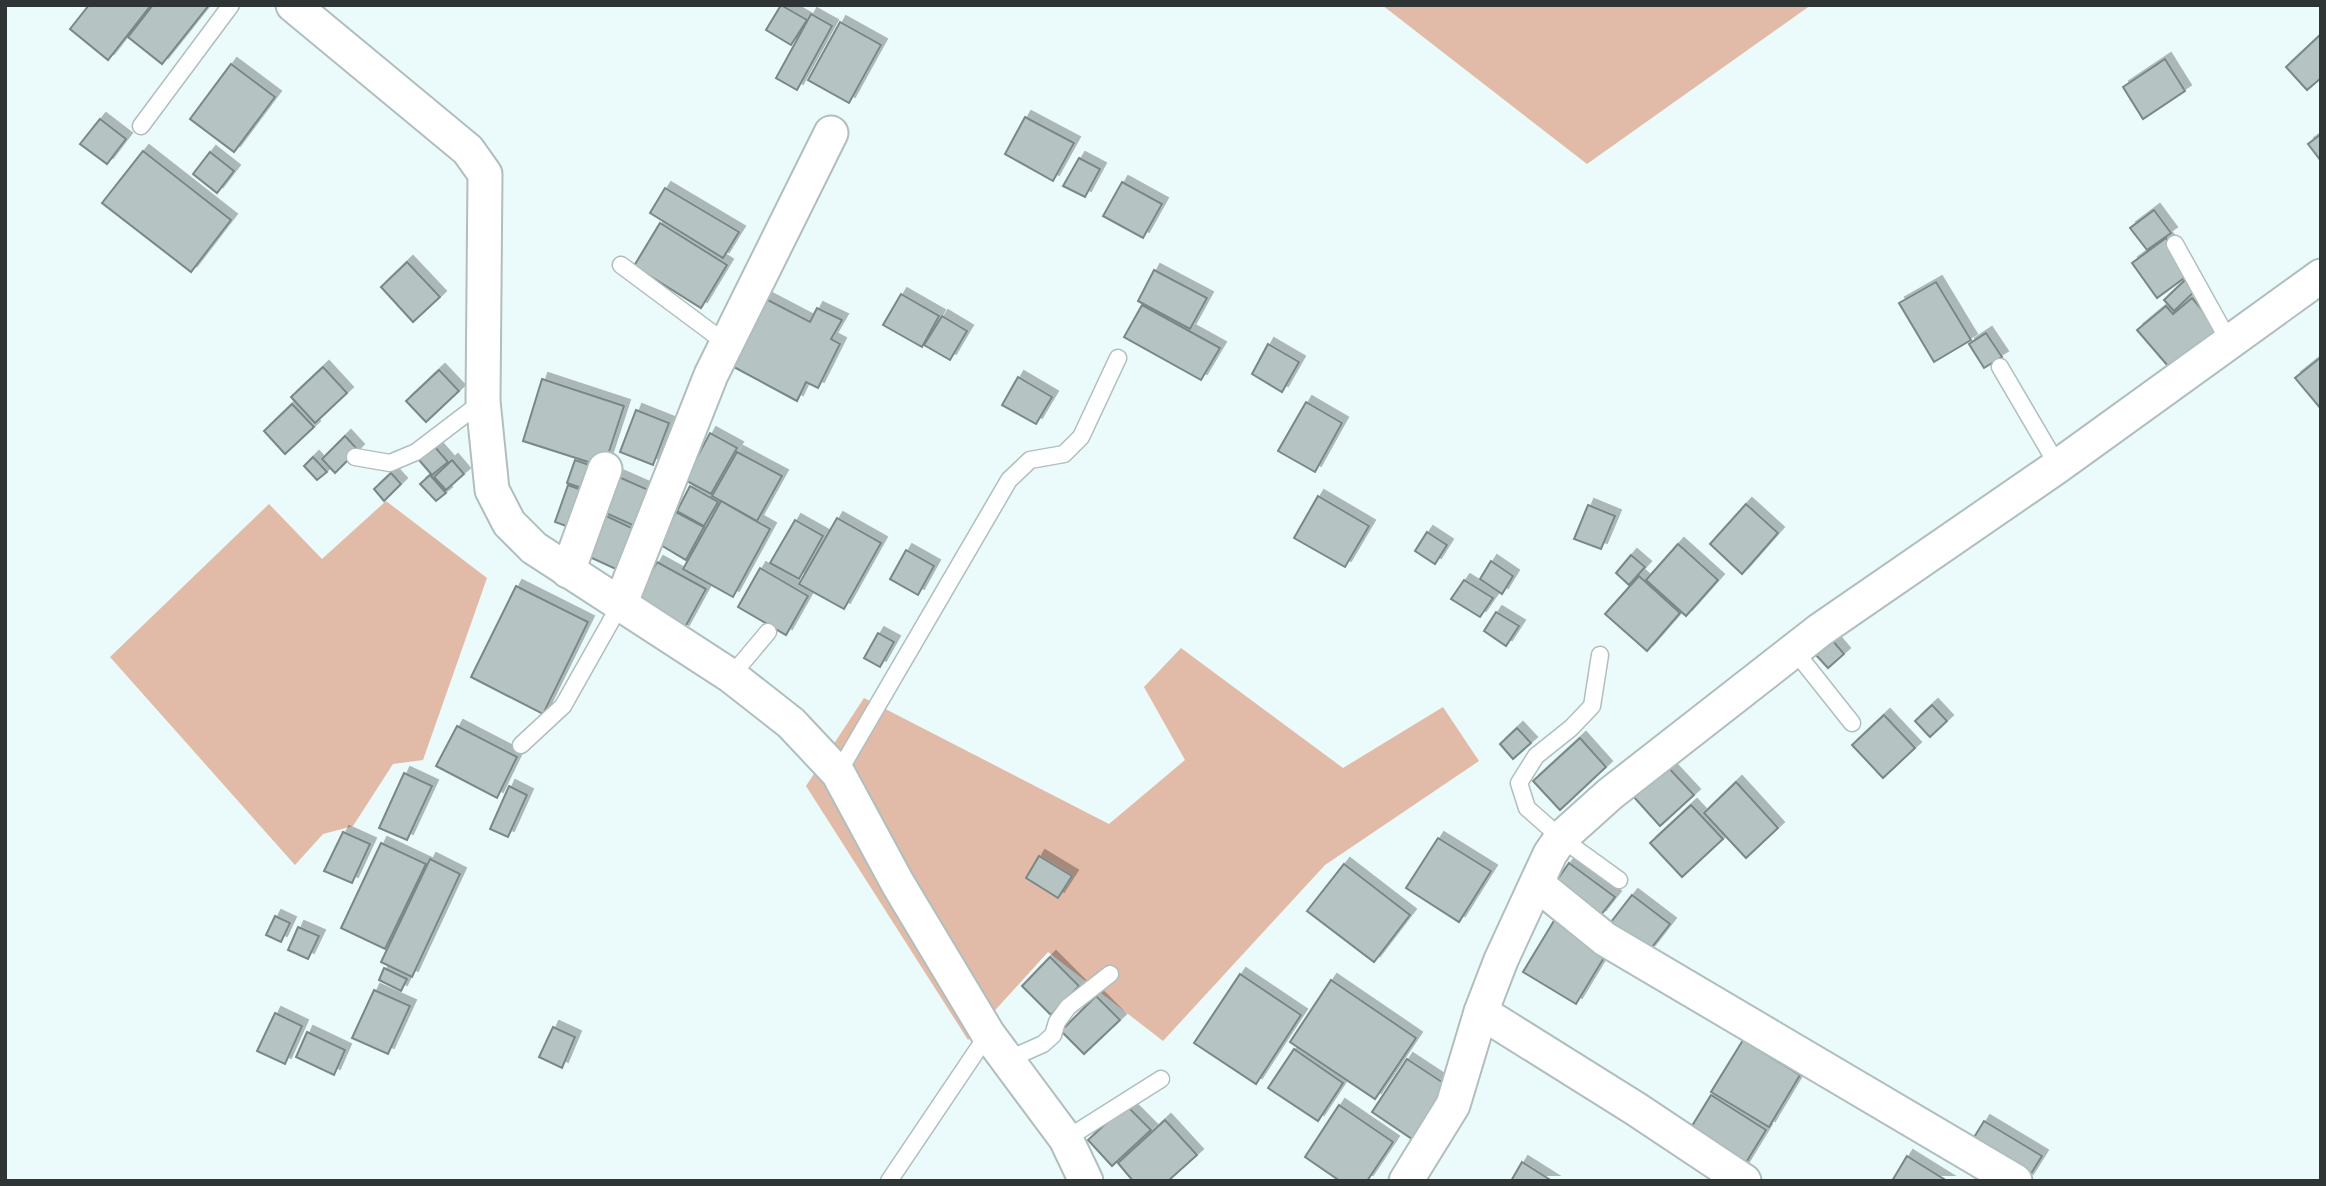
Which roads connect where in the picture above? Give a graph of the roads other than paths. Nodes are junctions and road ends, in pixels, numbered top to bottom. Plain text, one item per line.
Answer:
1 (231, 5) edge
2 (293, 5) edge
3 (141, 126) dead end
4 (831, 133) dead end
5 (2175, 244) dead end
6 (621, 265) dead end
7 (2321, 276) edge
8 (2230, 343) junction
9 (727, 344) junction
10 (1118, 358) dead end
11 (2000, 367) dead end
12 (484, 401) junction
13 (355, 457) dead end
14 (2058, 467) junction
15 (606, 469) dead end
16 (568, 571) junction
17 (620, 605) junction
18 (768, 632) dead end
19 (1794, 650) junction
20 (1600, 655) dead end
21 (731, 676) junction
22 (1852, 723) dead end
23 (521, 745) dead end
24 (838, 773) junction
25 (1561, 838) junction
26 (1619, 880) dead end
27 (1537, 884) junction
28 (1110, 974) dead end
29 (1481, 1012) junction
30 (997, 1047) junction
31 (1161, 1079) dead end
32 (1066, 1139) junction
33 (889, 1181) edge
34 (1086, 1181) edge
35 (1406, 1181) edge
36 (1744, 1181) edge
37 (2015, 1181) edge

1 - 3 lane
2 - 12 street
4 - 9 street
5 - 8 lane
6 - 9 lane
7 - 8 street
8 - 14 street
9 - 17 street
10 - 24 lane
11 - 14 lane
12 - 13 lane
12 - 16 street
14 - 19 street
15 - 16 street
16 - 17 street
17 - 21 street
17 - 23 lane
18 - 21 lane
19 - 22 lane
19 - 25 street
20 - 25 lane
21 - 24 street
24 - 30 street
25 - 26 lane
25 - 27 street
27 - 29 street
27 - 37 street
28 - 30 lane
29 - 35 street
29 - 36 street
30 - 32 street
30 - 33 lane
31 - 32 lane
32 - 34 street

